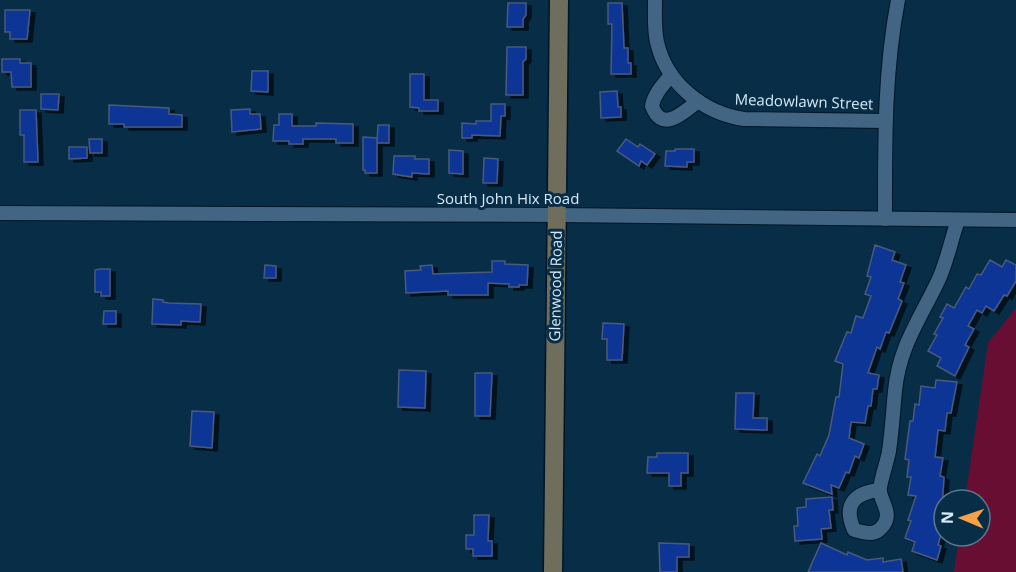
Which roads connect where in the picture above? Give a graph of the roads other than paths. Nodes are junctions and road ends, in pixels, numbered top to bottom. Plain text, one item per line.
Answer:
1 (559, 0) edge
2 (655, 0) edge
3 (898, 0) edge
4 (671, 75) junction
5 (698, 101) junction
6 (885, 121) junction
7 (0, 213) edge
8 (556, 215) junction
9 (885, 219) junction
10 (958, 220) junction
11 (1016, 220) edge
12 (879, 490) dead end
13 (553, 572) edge

1 - 8 street, Glenwood Road
2 - 4 street, Meadowlawn Street
3 - 6 street
4 - 5 street, Meadowlawn Street
4 - 5 street
5 - 6 street, Meadowlawn Street
6 - 9 street
7 - 8 street, South John Hix Road
8 - 9 street, South John Hix Road
8 - 13 street, Glenwood Road
9 - 10 street, South John Hix Road
10 - 11 street, South John Hix Road
10 - 12 street

